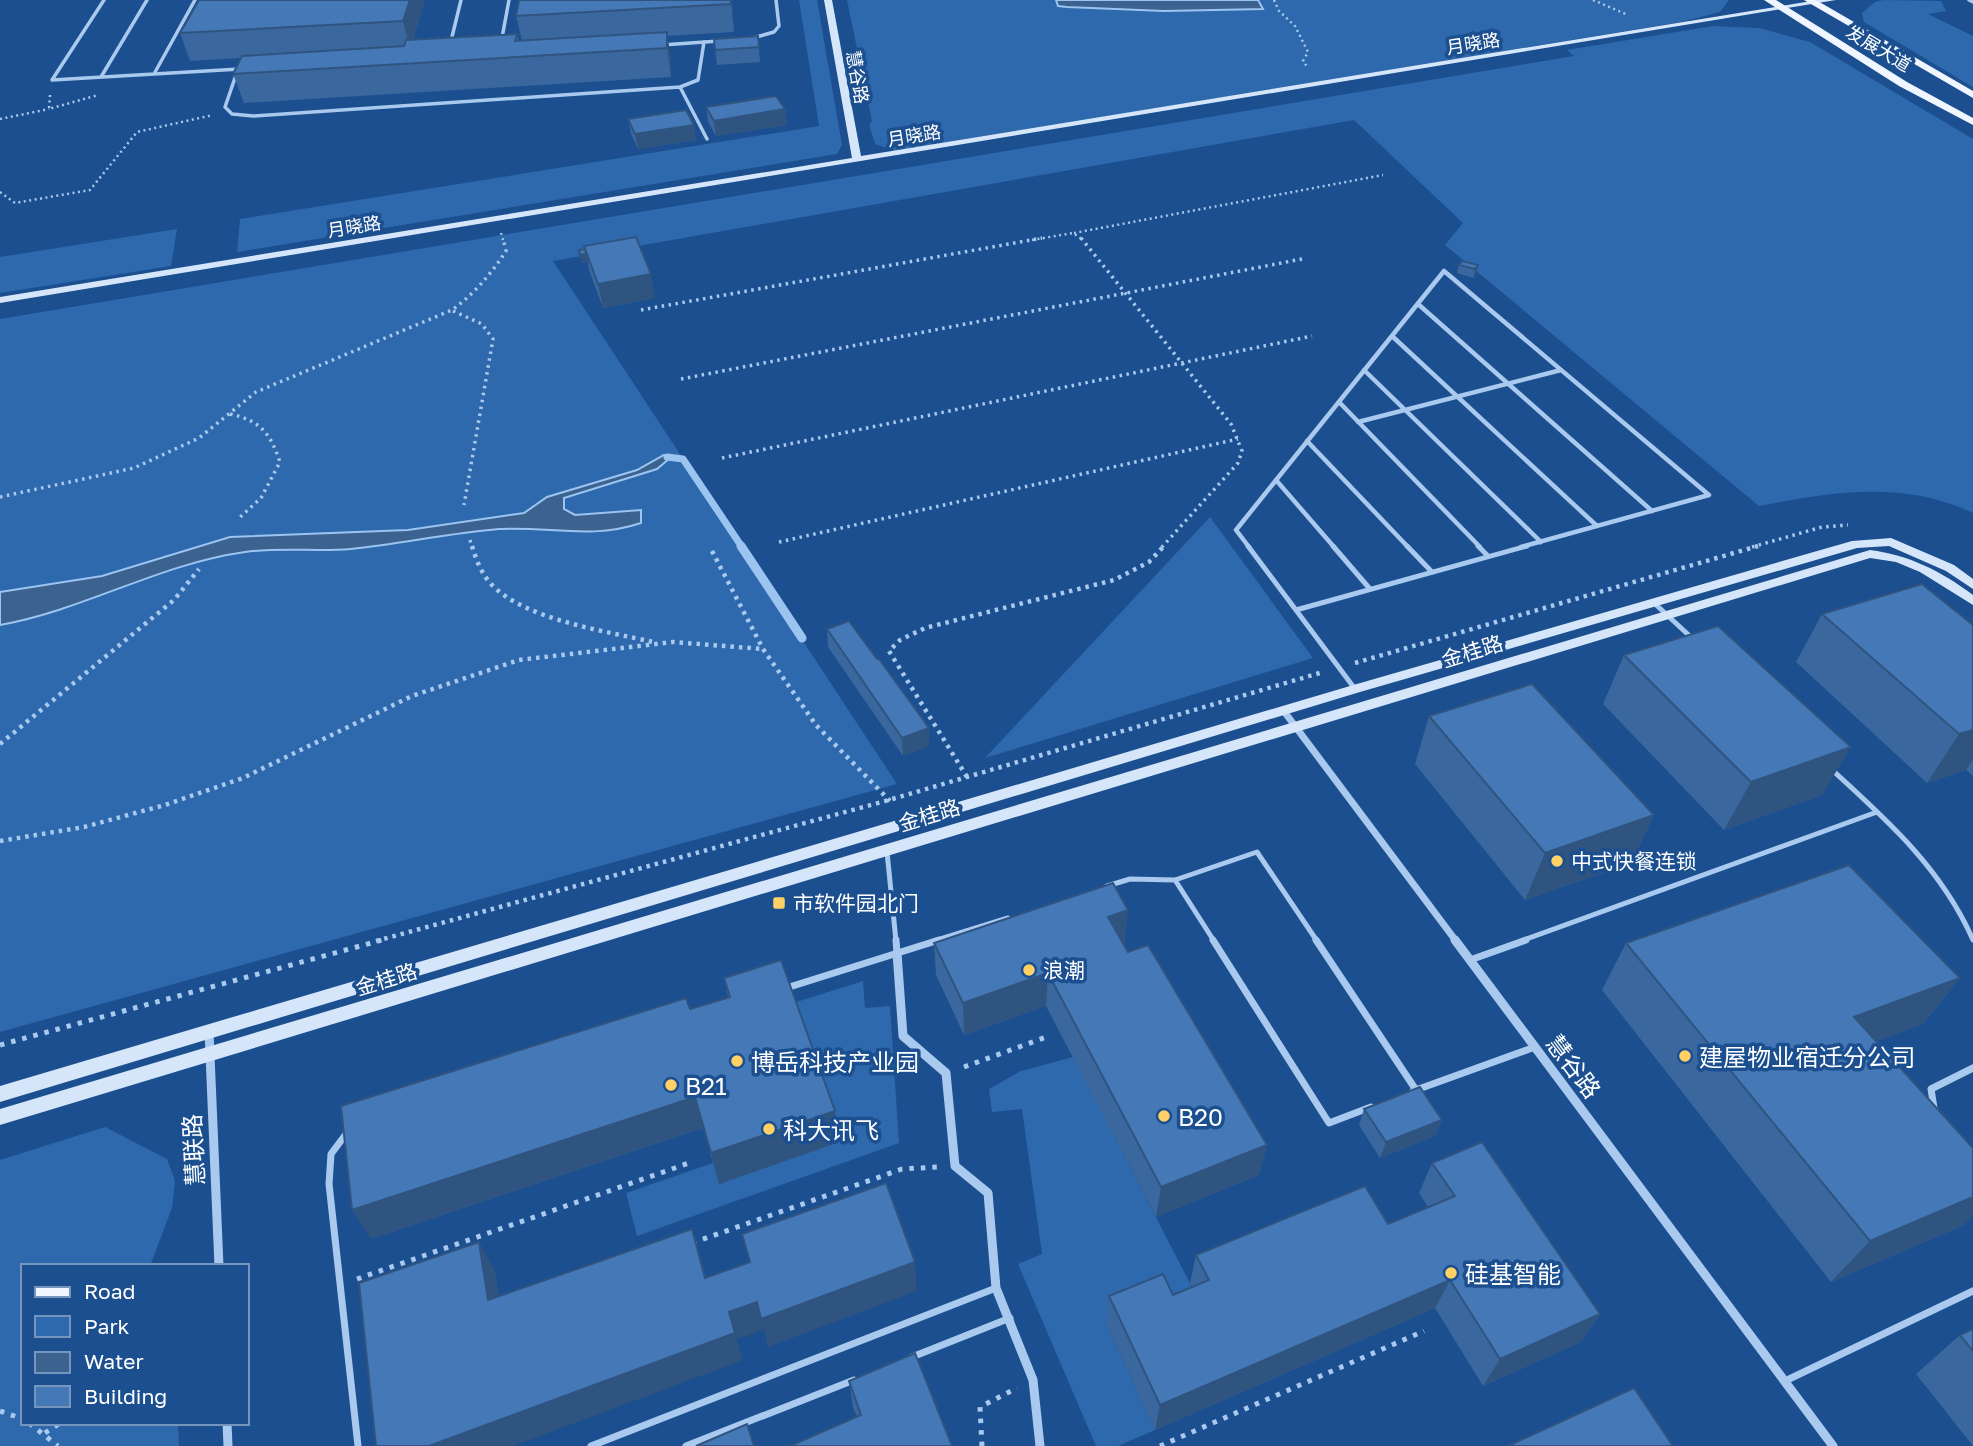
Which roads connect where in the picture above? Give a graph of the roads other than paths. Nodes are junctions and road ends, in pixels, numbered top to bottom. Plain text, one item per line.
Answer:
1 (104, 0) edge
2 (147, 0) edge
3 (195, 0) edge
4 (461, 0) edge
5 (509, 0) edge
6 (776, 0) edge
7 (828, 0) edge
8 (1769, 0) edge
9 (1832, 0) edge
10 (1811, 2) edge
11 (1781, 8) junction
12 (750, 39) edge
13 (502, 40) edge
14 (727, 41) edge
15 (704, 42) junction
16 (650, 45) edge
17 (450, 46) edge
18 (252, 68) edge
19 (239, 69) junction
20 (154, 74) junction
21 (101, 77) junction
22 (680, 88) junction
23 (1973, 96) edge
24 (1973, 122) edge
25 (707, 139) dead end
26 (857, 160) junction
27 (0, 300) edge
28 (1418, 304) junction
29 (1392, 336) junction
30 (1364, 370) junction
31 (1561, 370) junction
32 (1508, 384) junction
33 (1457, 397) junction
34 (1339, 401) junction
35 (1405, 410) junction
36 (1358, 422) junction
37 (1307, 441) junction
38 (1276, 480) junction
39 (1652, 511) junction
40 (1597, 526) junction
41 (1541, 542) junction
42 (1488, 556) junction
43 (1432, 572) junction
44 (1973, 585) edge
45 (1370, 589) junction
46 (1973, 601) edge
47 (1653, 602) junction
48 (1296, 610) junction
49 (1667, 615) junction
50 (1697, 643) edge
51 (1354, 689) junction
52 (1283, 710) junction
53 (1296, 726) junction
54 (1827, 765) edge
55 (1877, 812) junction
56 (887, 849) junction
57 (1175, 880) junction
58 (1104, 887) edge
59 (1013, 916) edge
60 (1973, 940) edge
61 (897, 953) junction
62 (1470, 960) junction
63 (777, 990) edge
64 (208, 1032) junction
65 (1535, 1047) junction
66 (210, 1054) junction
67 (1973, 1068) edge
68 (1416, 1090) junction
69 (0, 1094) edge
70 (1404, 1095) edge
71 (1379, 1104) edge
72 (0, 1117) edge
73 (1937, 1119) edge
74 (356, 1126) edge
75 (219, 1264) edge
76 (996, 1288) junction
77 (1973, 1291) edge
78 (1010, 1318) junction
79 (906, 1359) edge
80 (867, 1375) edge
81 (1785, 1381) junction
82 (227, 1425) edge
83 (228, 1446) edge
84 (358, 1446) edge
85 (591, 1446) edge
86 (686, 1446) edge
87 (1040, 1446) edge
88 (1833, 1446) edge

1 - 21 lane
2 - 21 lane
3 - 20 lane
4 - 17 lane
5 - 13 lane
6 - 12 lane
7 - 26 street, 慧谷路
8 - 11 main road, 发展大道
9 - 10 street, 月晓路
10 - 11 street, 月晓路
10 - 23 main road, 发展大道
11 - 24 main road, 发展大道
11 - 26 street, 月晓路
14 - 15 lane
15 - 16 lane
15 - 22 lane
18 - 19 lane
19 - 20 lane
19 - 22 lane
20 - 21 lane
22 - 25 lane
26 - 27 street, 月晓路
28 - 29 lane
28 - 31 lane
28 - 32 lane
29 - 30 lane
29 - 33 lane
30 - 34 lane
30 - 35 lane
31 - 32 lane
31 - 39 lane
32 - 33 lane
32 - 39 lane
33 - 35 lane
33 - 40 lane
34 - 36 lane
34 - 37 lane
35 - 36 lane
35 - 41 lane
36 - 42 lane
37 - 38 lane
37 - 43 lane
38 - 45 lane
38 - 48 lane
39 - 40 lane
40 - 41 lane
41 - 42 lane
42 - 43 lane
43 - 45 lane
44 - 47 street, 金桂路
45 - 48 lane
46 - 49 street, 金桂路
47 - 49 lane
47 - 51 street, 金桂路
48 - 51 lane
49 - 50 lane
49 - 53 street, 金桂路
51 - 52 street, 金桂路
52 - 53 street, 慧谷路
52 - 64 street, 金桂路
53 - 56 street, 金桂路
53 - 62 street, 慧谷路
54 - 55 lane
55 - 60 lane
55 - 62 lane
56 - 61 lane
56 - 66 street, 金桂路
57 - 58 lane
57 - 68 lane
57 - 71 lane
59 - 61 lane
61 - 63 lane
61 - 76 street
62 - 65 street, 慧谷路
64 - 66 street, 慧联路
64 - 69 street, 金桂路
65 - 68 lane
65 - 81 street, 慧谷路
66 - 72 street, 金桂路
66 - 75 street, 慧联路
67 - 73 lane
68 - 70 lane
74 - 84 lane
76 - 78 street
76 - 85 lane
77 - 81 lane
78 - 79 lane
78 - 87 street
80 - 86 lane
81 - 88 street, 慧谷路
82 - 83 street

